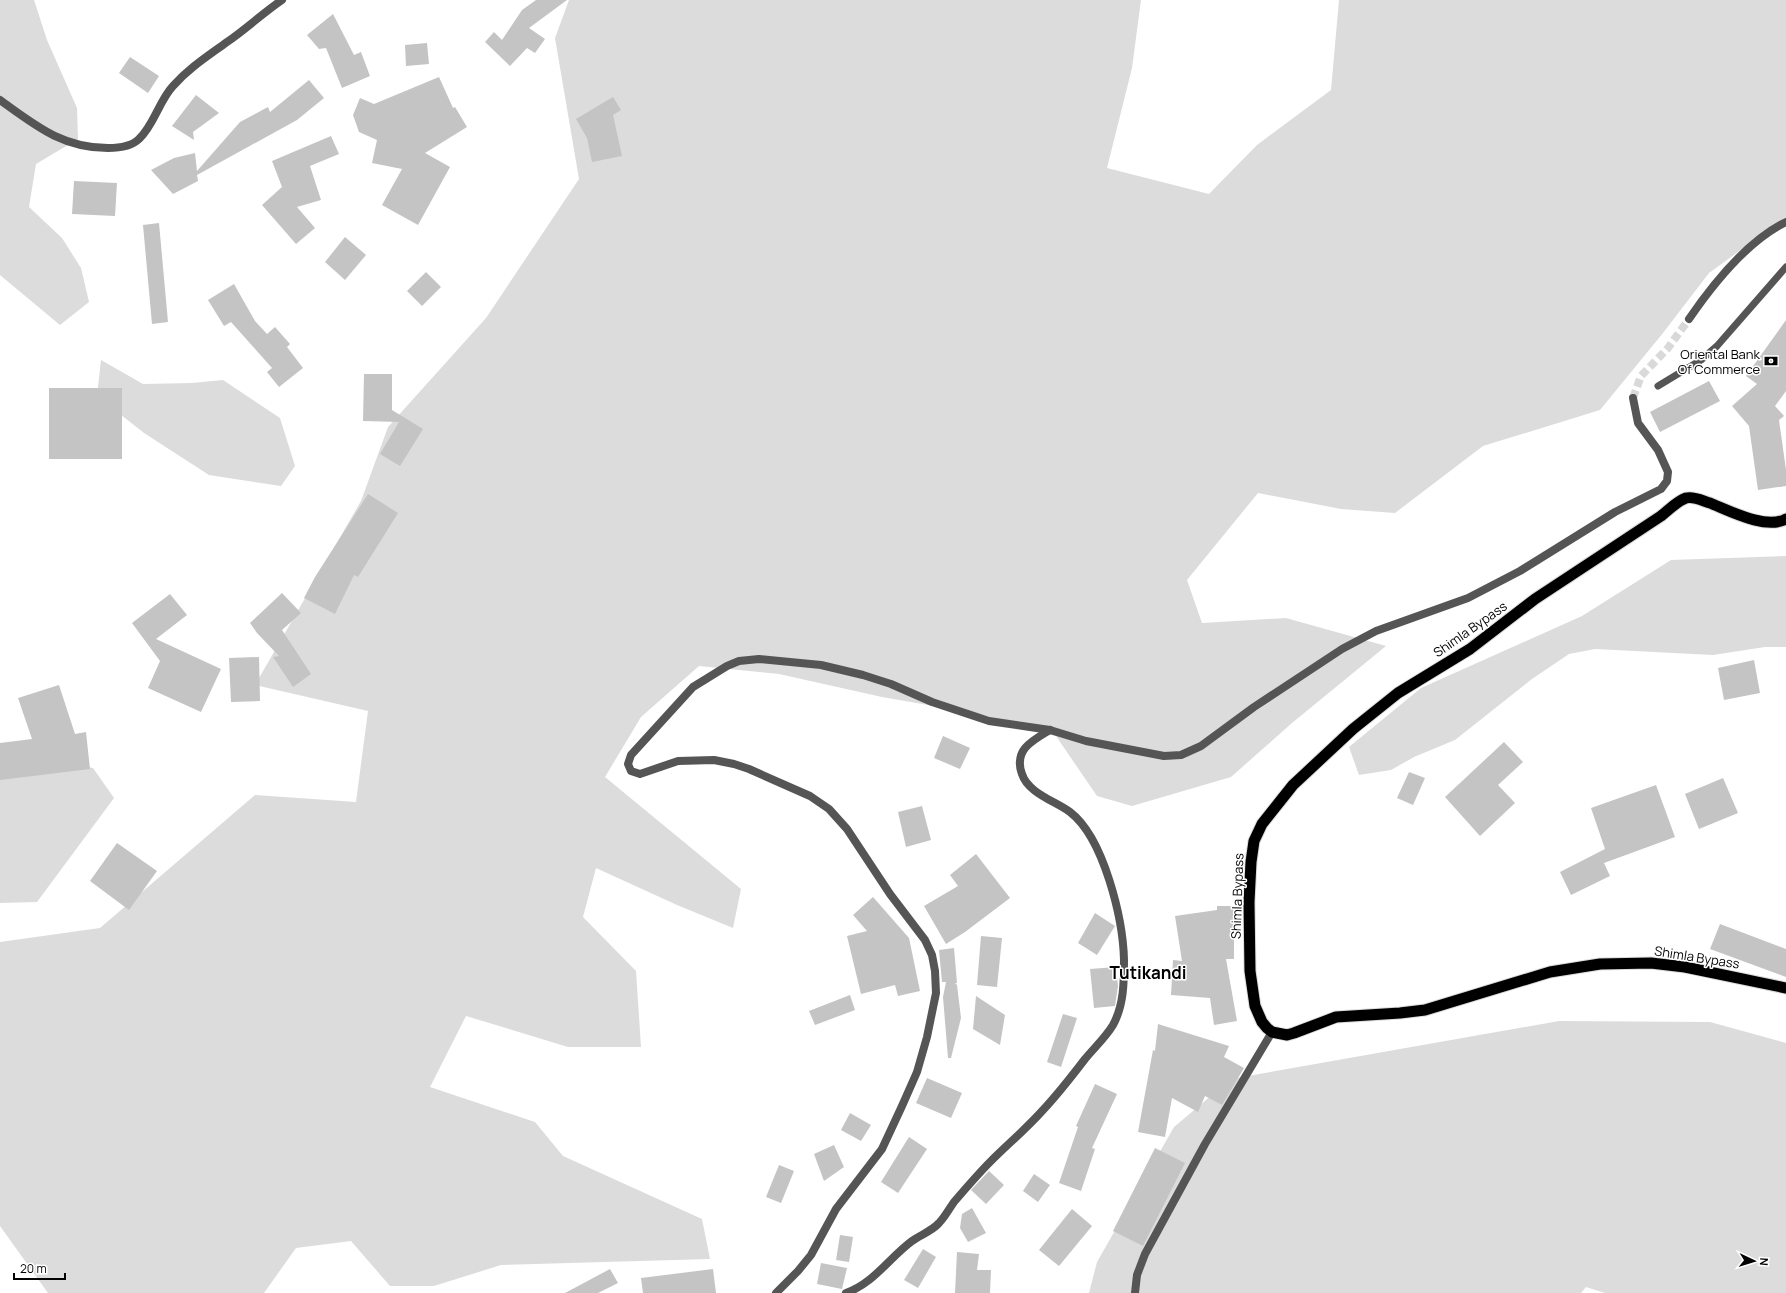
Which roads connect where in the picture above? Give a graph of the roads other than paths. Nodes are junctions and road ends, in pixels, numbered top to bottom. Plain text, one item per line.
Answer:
1 (282, 0) edge
2 (0, 100) edge
3 (1786, 222) edge
4 (1786, 267) edge
5 (1689, 319) tunnel mouth
6 (1658, 386) dead end
7 (1633, 398) tunnel mouth
8 (1786, 519) edge
9 (1050, 730) junction
10 (1786, 988) edge
11 (1272, 1032) junction
12 (776, 1293) edge
13 (846, 1293) edge
14 (1135, 1293) edge

1 - 2 street
3 - 5 street
4 - 6 lane
7 - 9 street
8 - 11 highway, Shimla Bypass
9 - 12 street
9 - 13 street
10 - 11 highway, Shimla Bypass
11 - 14 street

